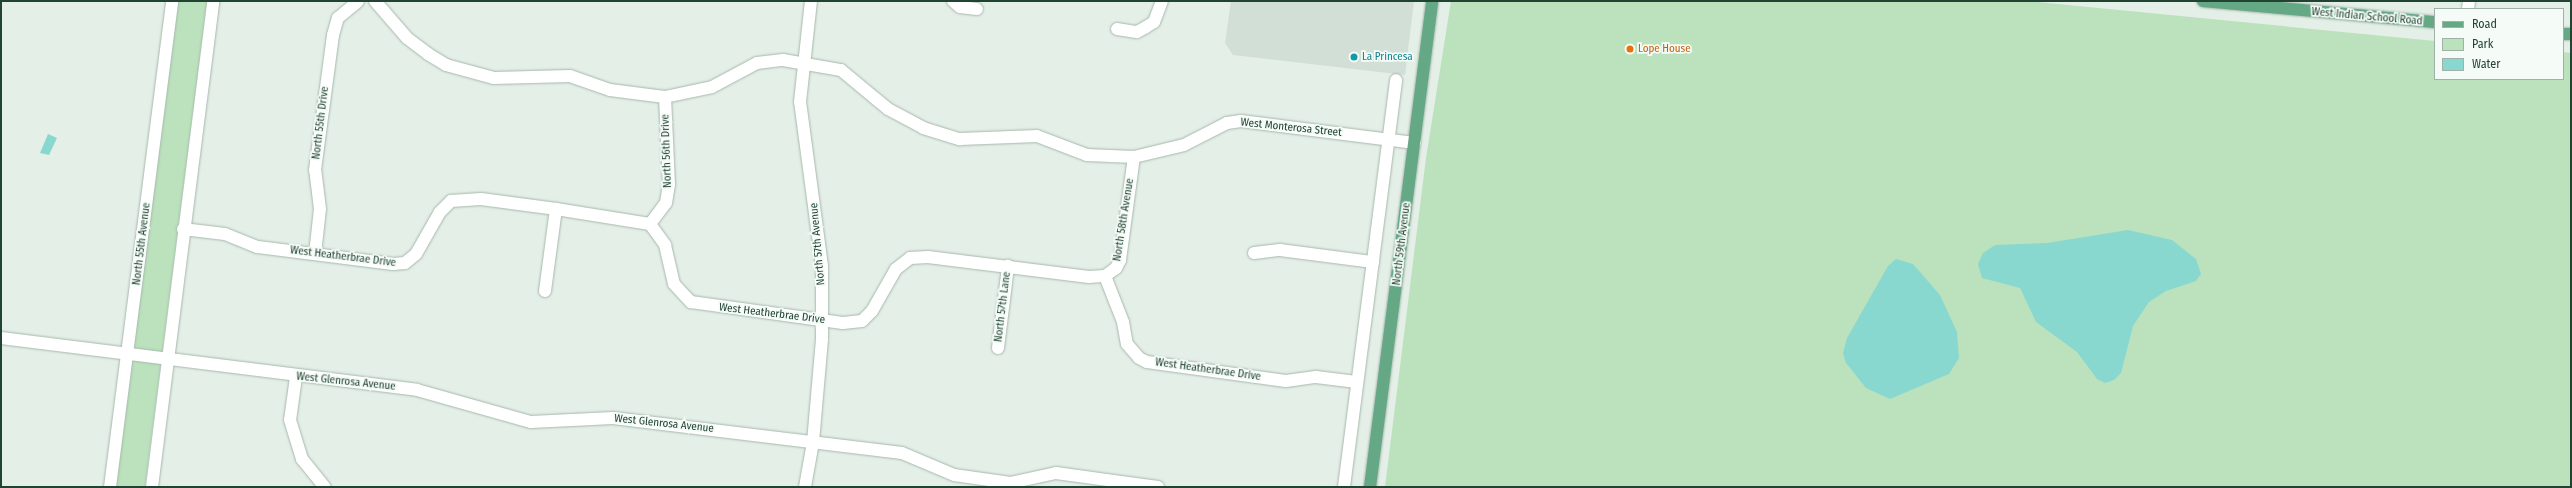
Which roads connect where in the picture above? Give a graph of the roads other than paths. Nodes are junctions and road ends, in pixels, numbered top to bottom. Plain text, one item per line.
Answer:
1 (172, 1) edge
2 (213, 1) edge
3 (358, 1) edge
4 (375, 1) edge
5 (811, 1) edge
6 (953, 1) edge
7 (1162, 1) edge
8 (1432, 1) edge
9 (2203, 1) edge
10 (977, 9) dead end
11 (2434, 22) edge
12 (1117, 29) dead end
13 (803, 62) junction
14 (1396, 80) dead end
15 (665, 97) junction
16 (1388, 140) junction
17 (1415, 143) junction
18 (1134, 157) junction
19 (556, 209) junction
20 (650, 224) junction
21 (183, 229) junction
22 (1254, 253) dead end
23 (315, 254) junction
24 (1373, 262) junction
25 (1008, 266) junction
26 (1104, 276) junction
27 (545, 291) dead end
28 (822, 320) junction
29 (1, 338) edge
30 (998, 348) dead end
31 (127, 354) junction
32 (166, 360) junction
33 (296, 377) junction
34 (1357, 382) junction
35 (813, 442) junction
36 (110, 487) edge
37 (152, 487) edge
38 (325, 487) edge
39 (805, 487) edge
40 (1158, 487) edge
41 (1344, 487) edge
42 (1370, 487) edge

1 - 31 street, North 55th Avenue
2 - 21 street
3 - 23 street, North 55th Drive
4 - 15 street, West Monterosa Street
5 - 13 street, North 57th Avenue
6 - 10 street
7 - 12 street
8 - 17 main road, North 59th Avenue
9 - 11 main road, West Indian School Road
13 - 15 street, West Monterosa Street
13 - 18 street, West Monterosa Street
13 - 28 street, North 57th Avenue
14 - 16 street
15 - 20 street, North 56th Drive
16 - 17 street, West Monterosa Street
16 - 18 street, West Monterosa Street
16 - 24 street
17 - 42 main road, North 59th Avenue
18 - 26 street, North 58th Avenue
19 - 20 street, West Heatherbrae Drive
19 - 23 street, West Heatherbrae Drive
19 - 27 street
20 - 28 street, West Heatherbrae Drive
21 - 23 street, West Heatherbrae Drive
21 - 32 street
22 - 24 street
24 - 34 street
25 - 26 street, West Heatherbrae Drive
25 - 28 street, West Heatherbrae Drive
25 - 30 street, North 57th Lane
26 - 34 street, West Heatherbrae Drive
28 - 35 street, North 57th Avenue
29 - 31 street, West Glenrosa Avenue
31 - 32 street, West Glenrosa Avenue
31 - 36 street, North 55th Avenue
32 - 33 street, West Glenrosa Avenue
32 - 37 street
33 - 35 street, West Glenrosa Avenue
33 - 38 street
34 - 41 street
35 - 39 street, North 57th Avenue
35 - 40 street, West Glenrosa Avenue

